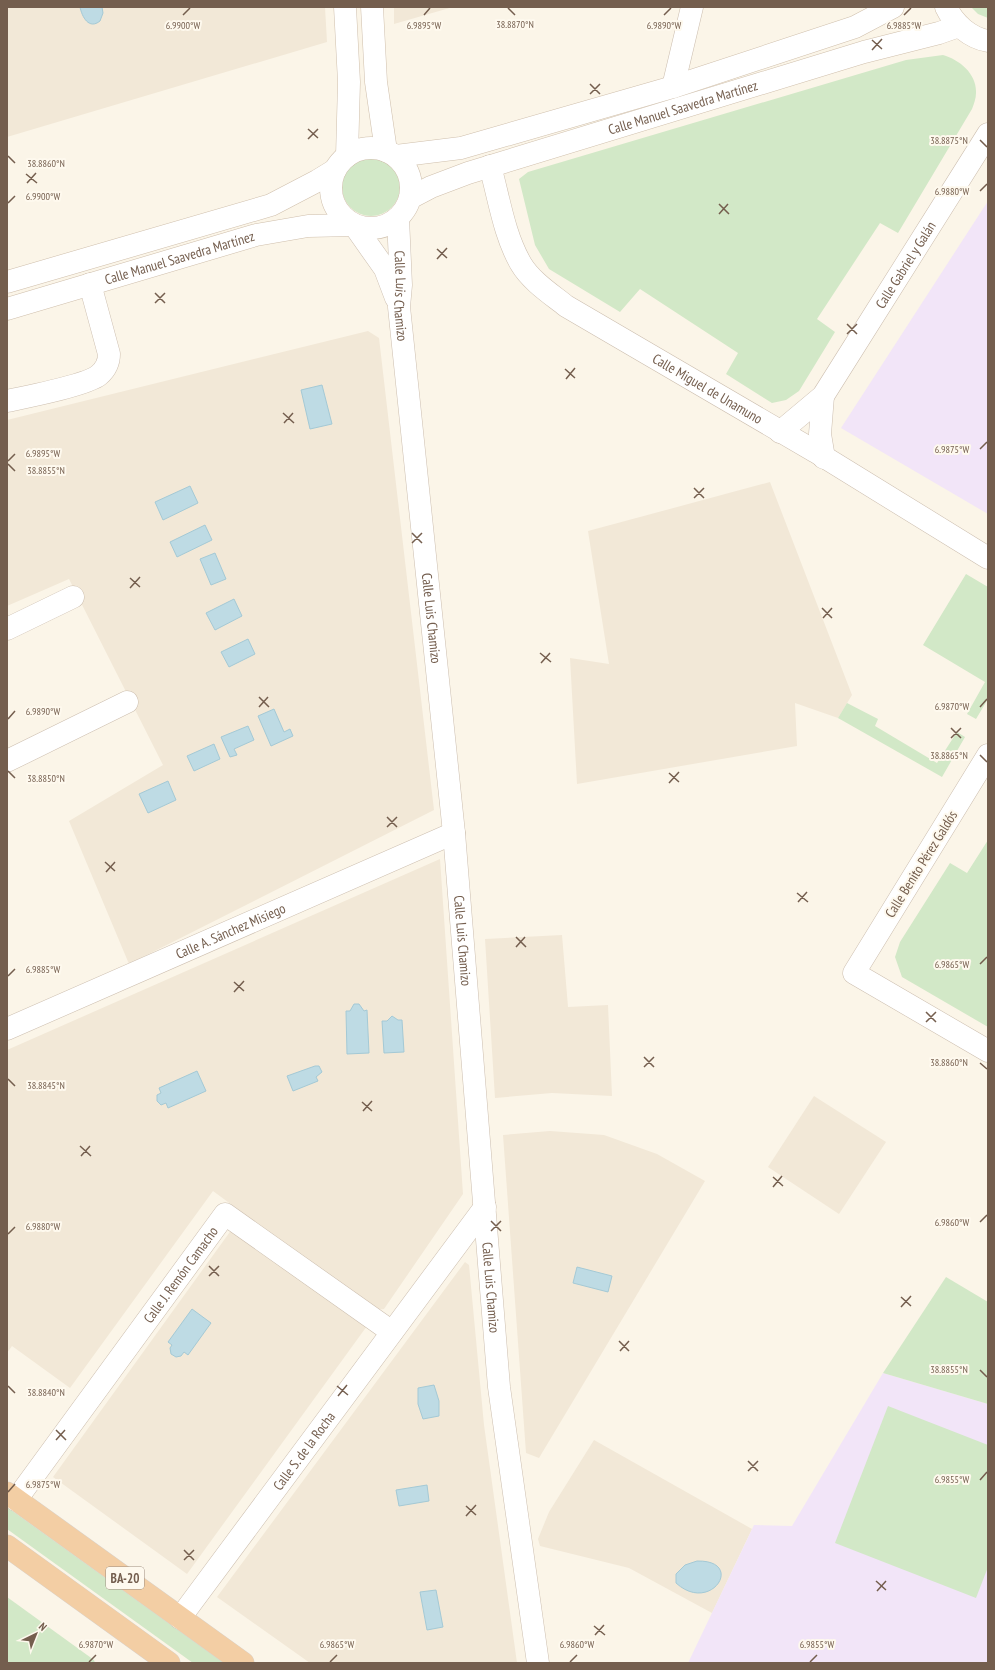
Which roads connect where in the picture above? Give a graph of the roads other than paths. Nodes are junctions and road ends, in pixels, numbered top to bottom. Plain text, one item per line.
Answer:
1 (345, 7) edge
2 (372, 7) edge
3 (692, 7) edge
4 (893, 7) edge
5 (946, 7) edge
6 (959, 26) junction
7 (986, 42) edge
8 (673, 87) junction
9 (988, 134) edge
10 (391, 154) junction
11 (341, 163) junction
12 (490, 166) junction
13 (410, 198) junction
14 (398, 218) junction
15 (354, 225) junction
16 (7, 282) edge
17 (90, 284) junction
18 (399, 307) junction
19 (7, 309) edge
20 (823, 396) junction
21 (7, 401) edge
22 (780, 432) junction
23 (824, 458) junction
24 (988, 558) edge
25 (73, 597) dead end
26 (7, 629) edge
27 (127, 702) dead end
28 (988, 755) edge
29 (7, 761) edge
30 (454, 833) junction
31 (7, 1028) edge
32 (988, 1051) edge
33 (485, 1207) junction
34 (392, 1332) junction
35 (11, 1497) edge
36 (7, 1546) edge
37 (180, 1618) junction
38 (156, 1659) edge
39 (243, 1663) edge
40 (538, 1663) edge

1 - 11 street
2 - 10 street
3 - 8 street
4 - 8 street, Calle Manuel Saavedra Martínez
5 - 6 street
6 - 7 street
6 - 12 street, Calle Manuel Saavedra Martínez
8 - 10 street, Calle Manuel Saavedra Martínez
9 - 20 street, Calle Gabriel y Galán
10 - 11 street
10 - 13 street
11 - 15 street
11 - 16 street, Calle Manuel Saavedra Martínez
12 - 13 street, Calle Manuel Saavedra Martínez
12 - 22 street, Calle Miguel de Unamuno
13 - 14 street
14 - 15 street
14 - 18 street, Calle Luis Chamizo
15 - 17 street, Calle Manuel Saavedra Martínez
15 - 18 street
17 - 19 street, Calle Manuel Saavedra Martínez
17 - 21 street
18 - 30 street, Calle Luis Chamizo
20 - 22 street, Calle Gabriel y Galán
20 - 23 street, Calle Gabriel y Galán
22 - 23 street, Calle Miguel de Unamuno
23 - 24 street, Calle Miguel de Unamuno
25 - 26 street
27 - 29 street
28 - 32 street, Calle Benito Pérez Galdós
30 - 31 street, Calle A. Sánchez Misiego
30 - 33 street, Calle Luis Chamizo
33 - 34 street, Calle S. de la Rocha
33 - 40 street, Calle Luis Chamizo
34 - 35 street, Calle J. Remón Camacho
34 - 37 street, Calle S. de la Rocha
35 - 37 highway, BA-20
36 - 38 highway
37 - 39 highway, BA-20

